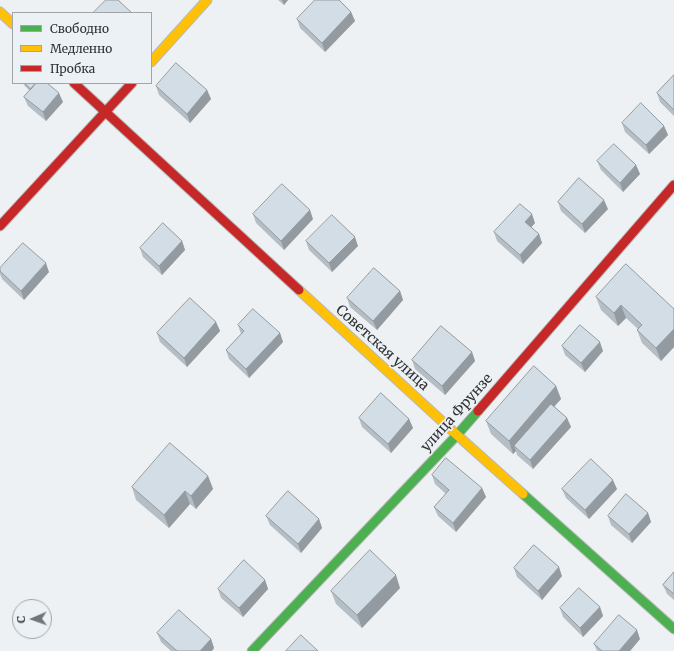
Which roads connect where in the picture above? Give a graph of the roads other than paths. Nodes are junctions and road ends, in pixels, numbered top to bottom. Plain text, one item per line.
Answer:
1 (207, 0) edge
2 (0, 12) edge
3 (12, 23) edge
4 (152, 61) edge
5 (75, 84) edge
6 (131, 84) edge
7 (106, 113) junction
8 (674, 185) edge
9 (0, 226) edge
10 (457, 435) junction
11 (674, 629) edge
12 (252, 651) edge

1 - 4 street
2 - 3 street
5 - 7 street, Советская улица
6 - 7 street
7 - 9 street
7 - 10 street, Советская улица
8 - 10 street, улица Фрунзе
10 - 11 street, Советская улица
10 - 12 street, улица Фрунзе

